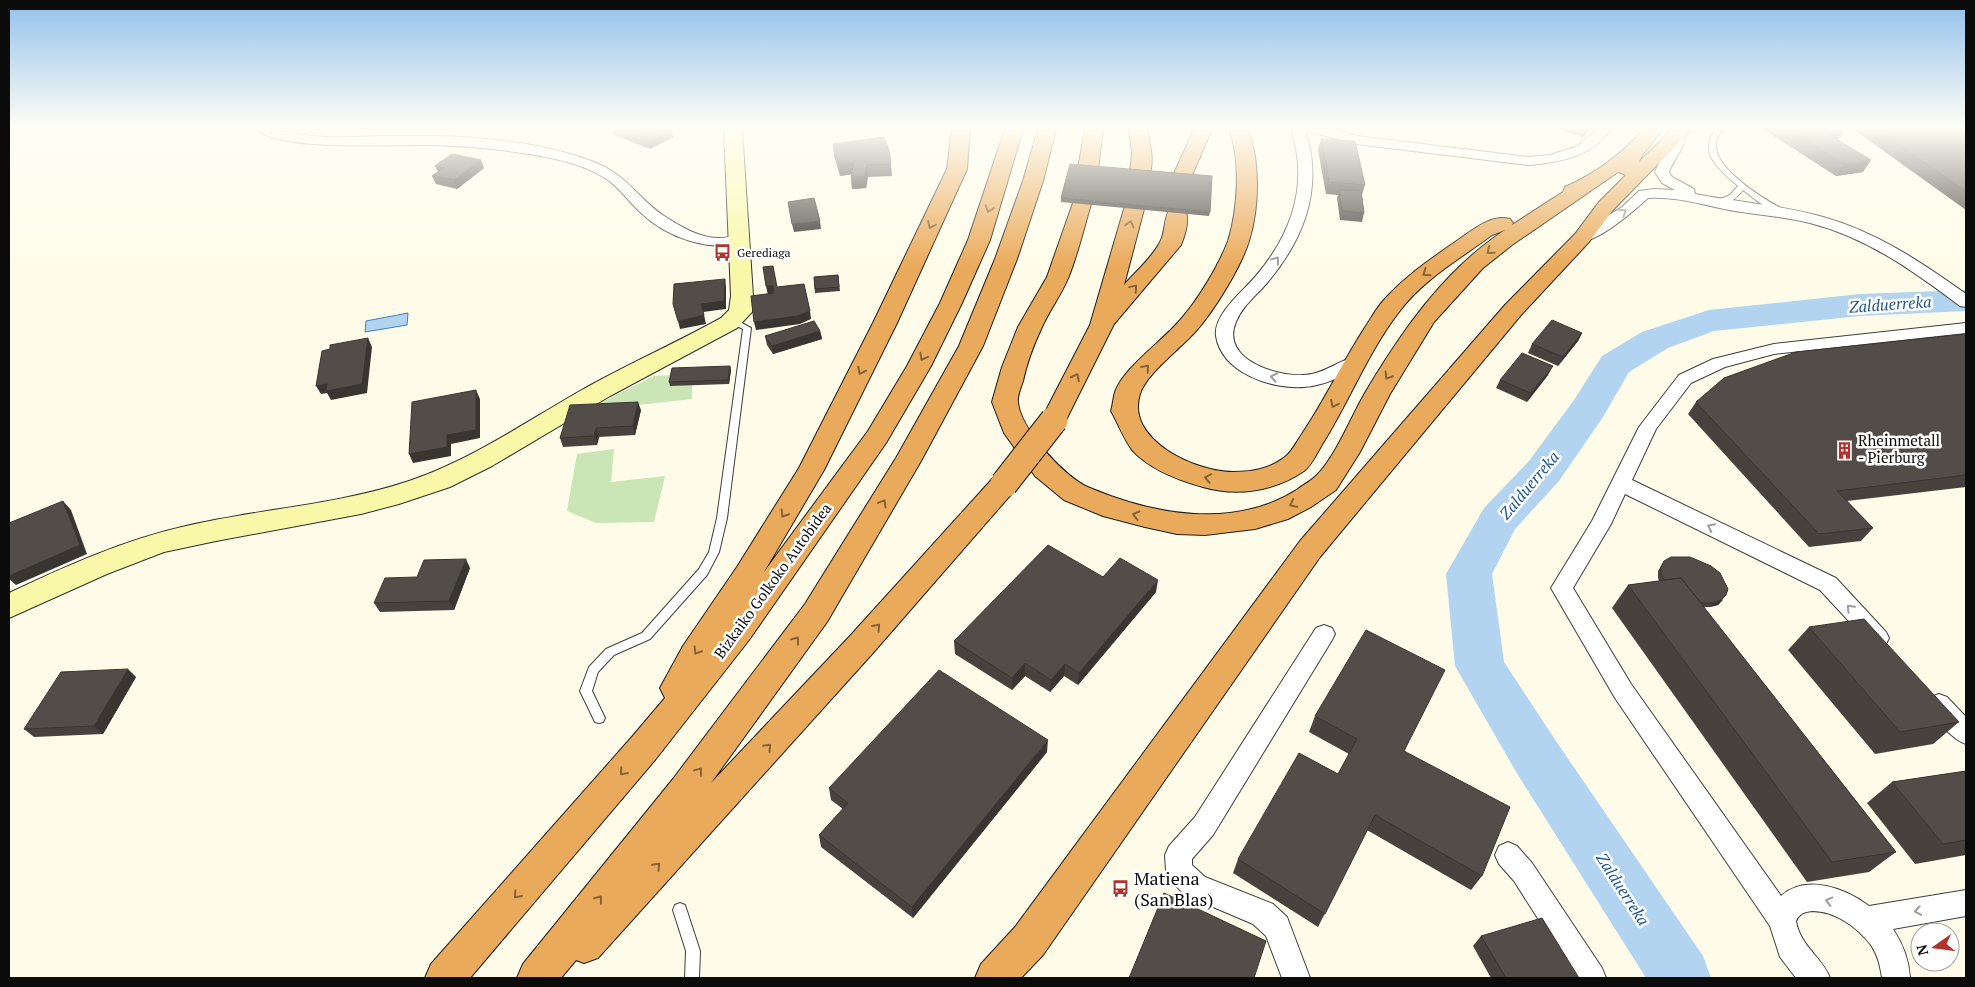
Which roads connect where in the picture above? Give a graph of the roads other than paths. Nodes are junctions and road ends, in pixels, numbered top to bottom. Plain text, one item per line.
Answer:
1 (610, 175) edge
2 (735, 175) edge
3 (954, 175) edge
4 (999, 175) edge
5 (1034, 175) edge
6 (1183, 175) edge
7 (1246, 175) edge
8 (1306, 175) edge
9 (1601, 175) edge
10 (1622, 175) edge
11 (1637, 175) edge
12 (1664, 175) edge
13 (1732, 175) edge
14 (1182, 178) edge
15 (1588, 184) junction
16 (1742, 185) junction
17 (1712, 201) junction
18 (1082, 204) edge
19 (1606, 206) junction
20 (1134, 209) edge
21 (1782, 212) junction
22 (1177, 213) edge
23 (1582, 238) junction
24 (739, 240) junction
25 (1966, 302) edge
26 (731, 320) junction
27 (1102, 325) junction
28 (1966, 328) edge
29 (1354, 363) junction
30 (1620, 483) junction
31 (9, 606) edge
32 (1324, 634) dead end
33 (1894, 655) edge
34 (1927, 691) edge
35 (599, 718) dead end
36 (1966, 733) edge
37 (643, 749) junction
38 (1508, 855) dead end
39 (1966, 903) edge
40 (680, 910) dead end
41 (1867, 920) junction
42 (1783, 922) junction
43 (1029, 941) junction
44 (445, 978) edge
45 (537, 978) edge
46 (552, 978) edge
47 (692, 978) edge
48 (996, 978) edge
49 (1018, 978) edge
50 (1296, 978) edge
51 (1592, 978) edge
52 (1816, 978) edge
53 (1896, 978) edge

1 - 24 street
2 - 24 street
3 -> 37 highway
4 -> 37 highway, Bizkaiko Golkoko Autobidea
45 -> 5 highway
6 - 14 highway
29 -> 7 highway
29 -> 8 street
9 - 15 highway
10 - 19 highway
11 - 19 highway
12 - 17 street
13 - 16 lane
15 -> 18 highway
15 -> 29 highway
16 - 17 lane
16 - 21 lane
17 - 21 street
23 -> 17 street
19 - 23 highway
27 -> 20 highway
21 - 25 street
27 -> 22 highway
23 - 43 highway
24 - 26 street
26 - 31 street
26 - 35 lane
46 -> 27 highway, bridge
28 - 30 street
33 -> 30 street
30 - 42 street
32 - 50 street
34 - 36 street
37 -> 44 highway, Bizkaiko Golkoko Autobidea
38 - 51 street
39 -> 41 street
40 - 47 lane
41 -> 42 street
41 - 53 street
42 - 52 street
43 - 48 highway
43 - 49 highway

